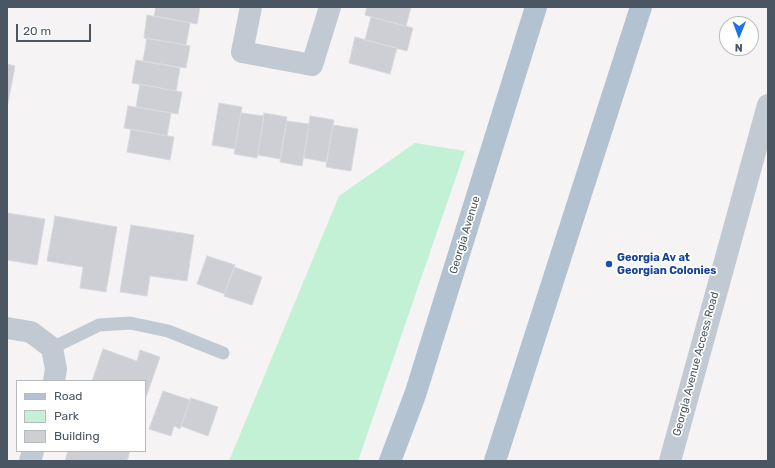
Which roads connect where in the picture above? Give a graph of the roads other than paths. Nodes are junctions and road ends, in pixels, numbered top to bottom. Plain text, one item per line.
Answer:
1 (250, 7) edge
2 (330, 7) edge
3 (536, 7) edge
4 (641, 7) edge
5 (768, 105) edge
6 (7, 328) edge
7 (52, 348) junction
8 (223, 354) dead end
9 (54, 380) edge
10 (390, 461) edge
11 (495, 461) edge
12 (670, 461) edge

1 - 2 street
3 - 10 main road, Georgia Avenue
4 - 11 main road
5 - 12 street, Georgia Avenue Access Road
6 - 7 street
7 - 8 lane
7 - 9 street

